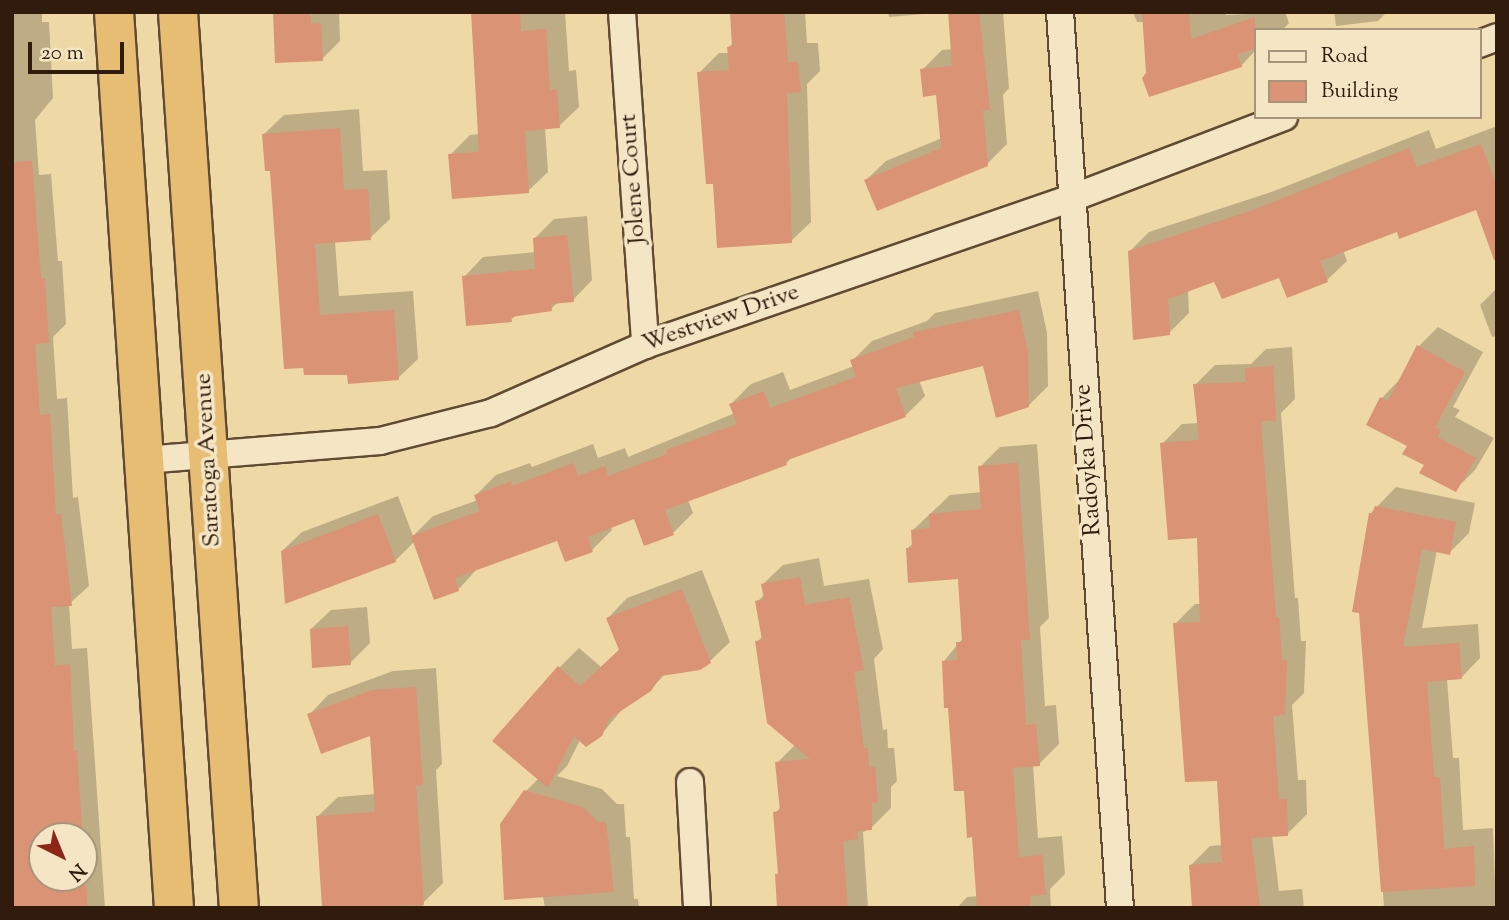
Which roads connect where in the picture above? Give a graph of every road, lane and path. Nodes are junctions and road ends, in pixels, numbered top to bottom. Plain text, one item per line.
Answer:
1 (114, 12) edge
2 (178, 12) edge
3 (622, 12) edge
4 (1060, 12) edge
5 (1279, 119) edge
6 (1072, 198) junction
7 (645, 345) junction
8 (210, 454) junction
9 (144, 460) junction
10 (690, 782) dead end
11 (174, 908) edge
12 (239, 908) edge
13 (697, 908) edge
14 (1120, 908) edge

1 - 9 highway
2 - 8 highway, Saratoga Avenue
3 - 7 street, Jolene Court
4 - 6 street, Radoyka Drive
5 - 6 street, Westview Drive
6 - 7 street, Westview Drive
6 - 14 street, Radoyka Drive
7 - 8 street, Westview Drive
8 - 9 street, Westview Drive
8 - 12 highway, Saratoga Avenue
9 - 11 highway
10 - 13 street

